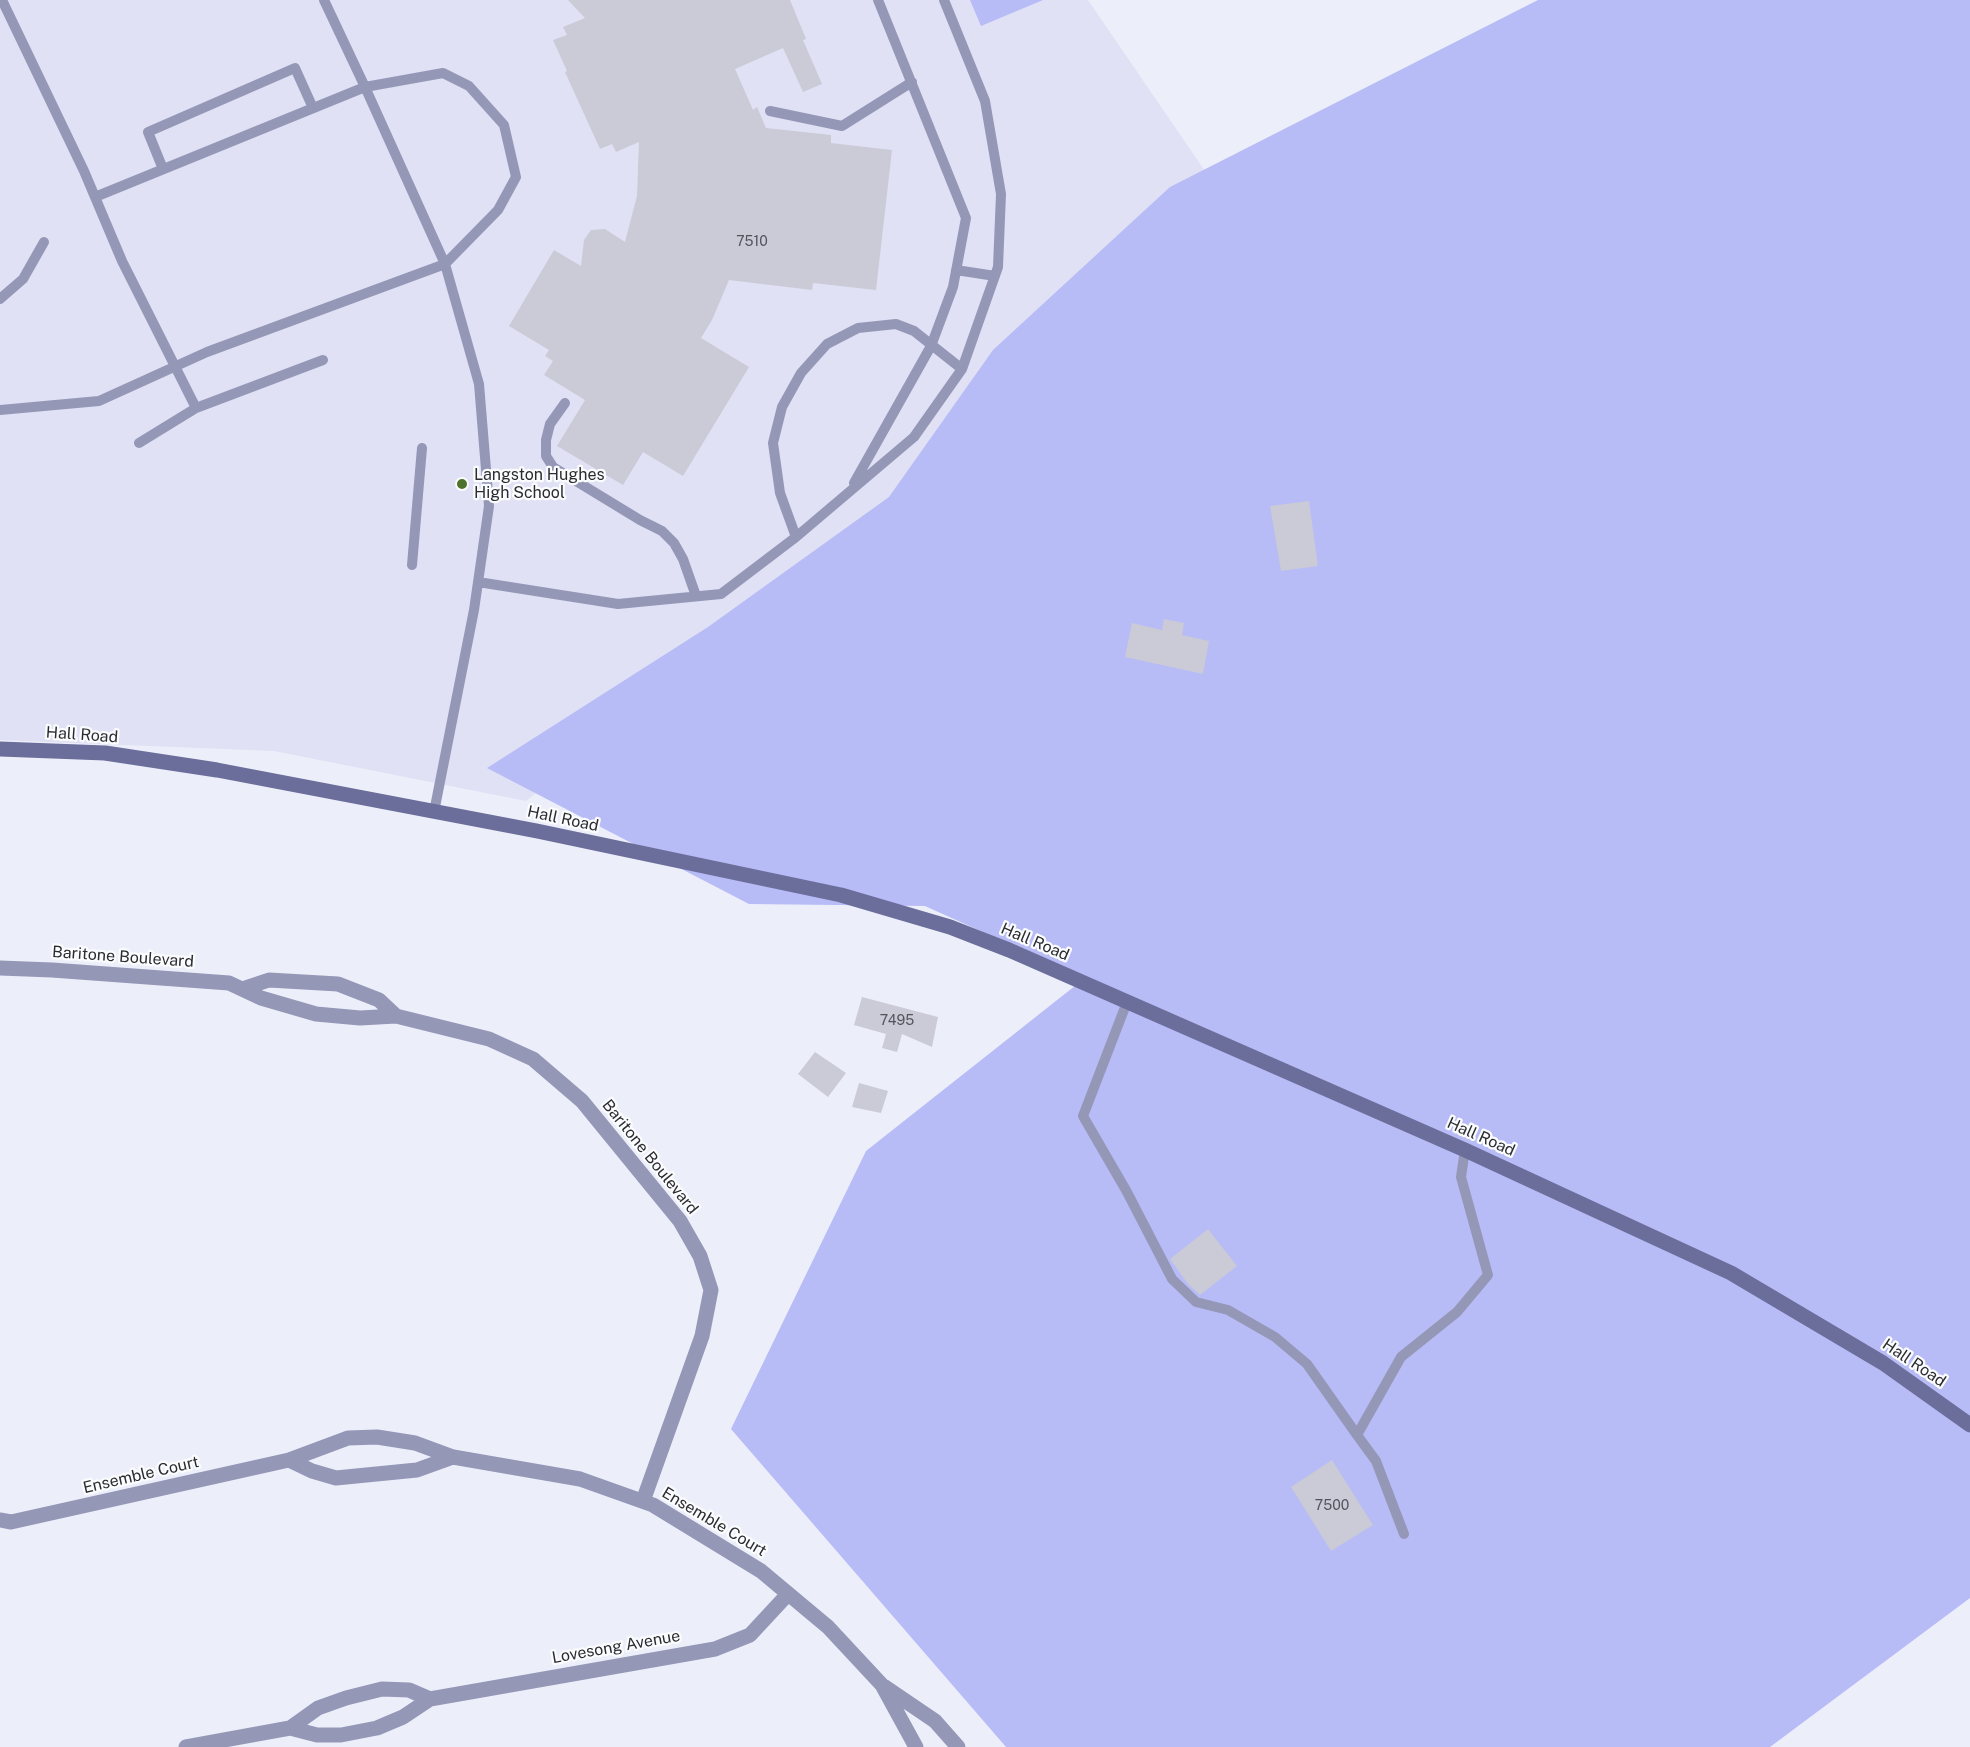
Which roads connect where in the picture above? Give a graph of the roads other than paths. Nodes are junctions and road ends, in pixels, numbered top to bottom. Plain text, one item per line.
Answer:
1 (2, 0) edge
2 (324, 0) edge
3 (878, 0) edge
4 (944, 0) edge
5 (912, 82) junction
6 (365, 87) junction
7 (313, 108) junction
8 (770, 111) dead end
9 (163, 169) junction
10 (95, 197) junction
11 (44, 242) dead end
12 (445, 264) junction
13 (956, 270) junction
14 (995, 276) junction
15 (0, 299) edge
16 (932, 345) junction
17 (323, 360) dead end
18 (176, 366) junction
19 (962, 369) junction
20 (565, 403) dead end
21 (196, 408) junction
22 (0, 410) edge
23 (139, 443) dead end
24 (422, 448) dead end
25 (850, 492) junction
26 (796, 537) junction
27 (412, 565) dead end
28 (478, 582) junction
29 (696, 596) junction
30 (0, 749) edge
31 (434, 812) junction
32 (0, 968) edge
33 (236, 986) junction
34 (1127, 1002) junction
35 (396, 1016) junction
36 (1466, 1150) junction
37 (1970, 1425) edge
38 (1357, 1435) junction
39 (453, 1457) junction
40 (289, 1460) junction
41 (643, 1501) junction
42 (0, 1520) edge
43 (1404, 1534) dead end
44 (788, 1594) junction
45 (882, 1685) junction
46 (430, 1699) junction
47 (290, 1728) junction
48 (186, 1747) edge
49 (916, 1747) edge
50 (958, 1747) edge

1 - 10 lane
2 - 6 lane
3 - 5 lane
4 - 14 lane
5 - 8 lane
5 - 13 lane
6 - 7 lane
6 - 12 lane
6 - 12 lane
7 - 9 lane
7 - 9 lane
9 - 10 lane
10 - 18 lane
11 - 15 lane
12 - 18 lane
12 - 28 lane
13 - 14 lane
13 - 16 lane
14 - 19 lane
16 - 19 lane
16 - 25 lane
16 - 26 lane
17 - 21 lane
18 - 21 lane
18 - 22 lane
19 - 25 lane
20 - 29 lane
21 - 23 lane
24 - 27 lane
25 - 26 lane
26 - 29 lane
28 - 29 lane
28 - 31 lane
30 - 31 street, Hall Road
31 - 34 street, Hall Road
32 - 33 street, Baritone Boulevard
33 - 35 street, Baritone Boulevard
33 - 35 street, Baritone Boulevard
34 - 36 street, Hall Road
34 - 38 lane
35 - 41 street, Baritone Boulevard
36 - 37 street, Hall Road
36 - 38 lane
38 - 43 lane
39 - 40 street, Ensemble Court
39 - 40 street, Ensemble Court
39 - 41 street, Ensemble Court
40 - 42 street, Ensemble Court
41 - 44 street, Ensemble Court
44 - 45 street, Ensemble Court
44 - 46 street, Lovesong Avenue
45 - 49 street, Ensemble Court
45 - 50 street, Ensemble Court
46 - 47 street, Lovesong Avenue
46 - 47 street, Lovesong Avenue
47 - 48 street, Lovesong Avenue

